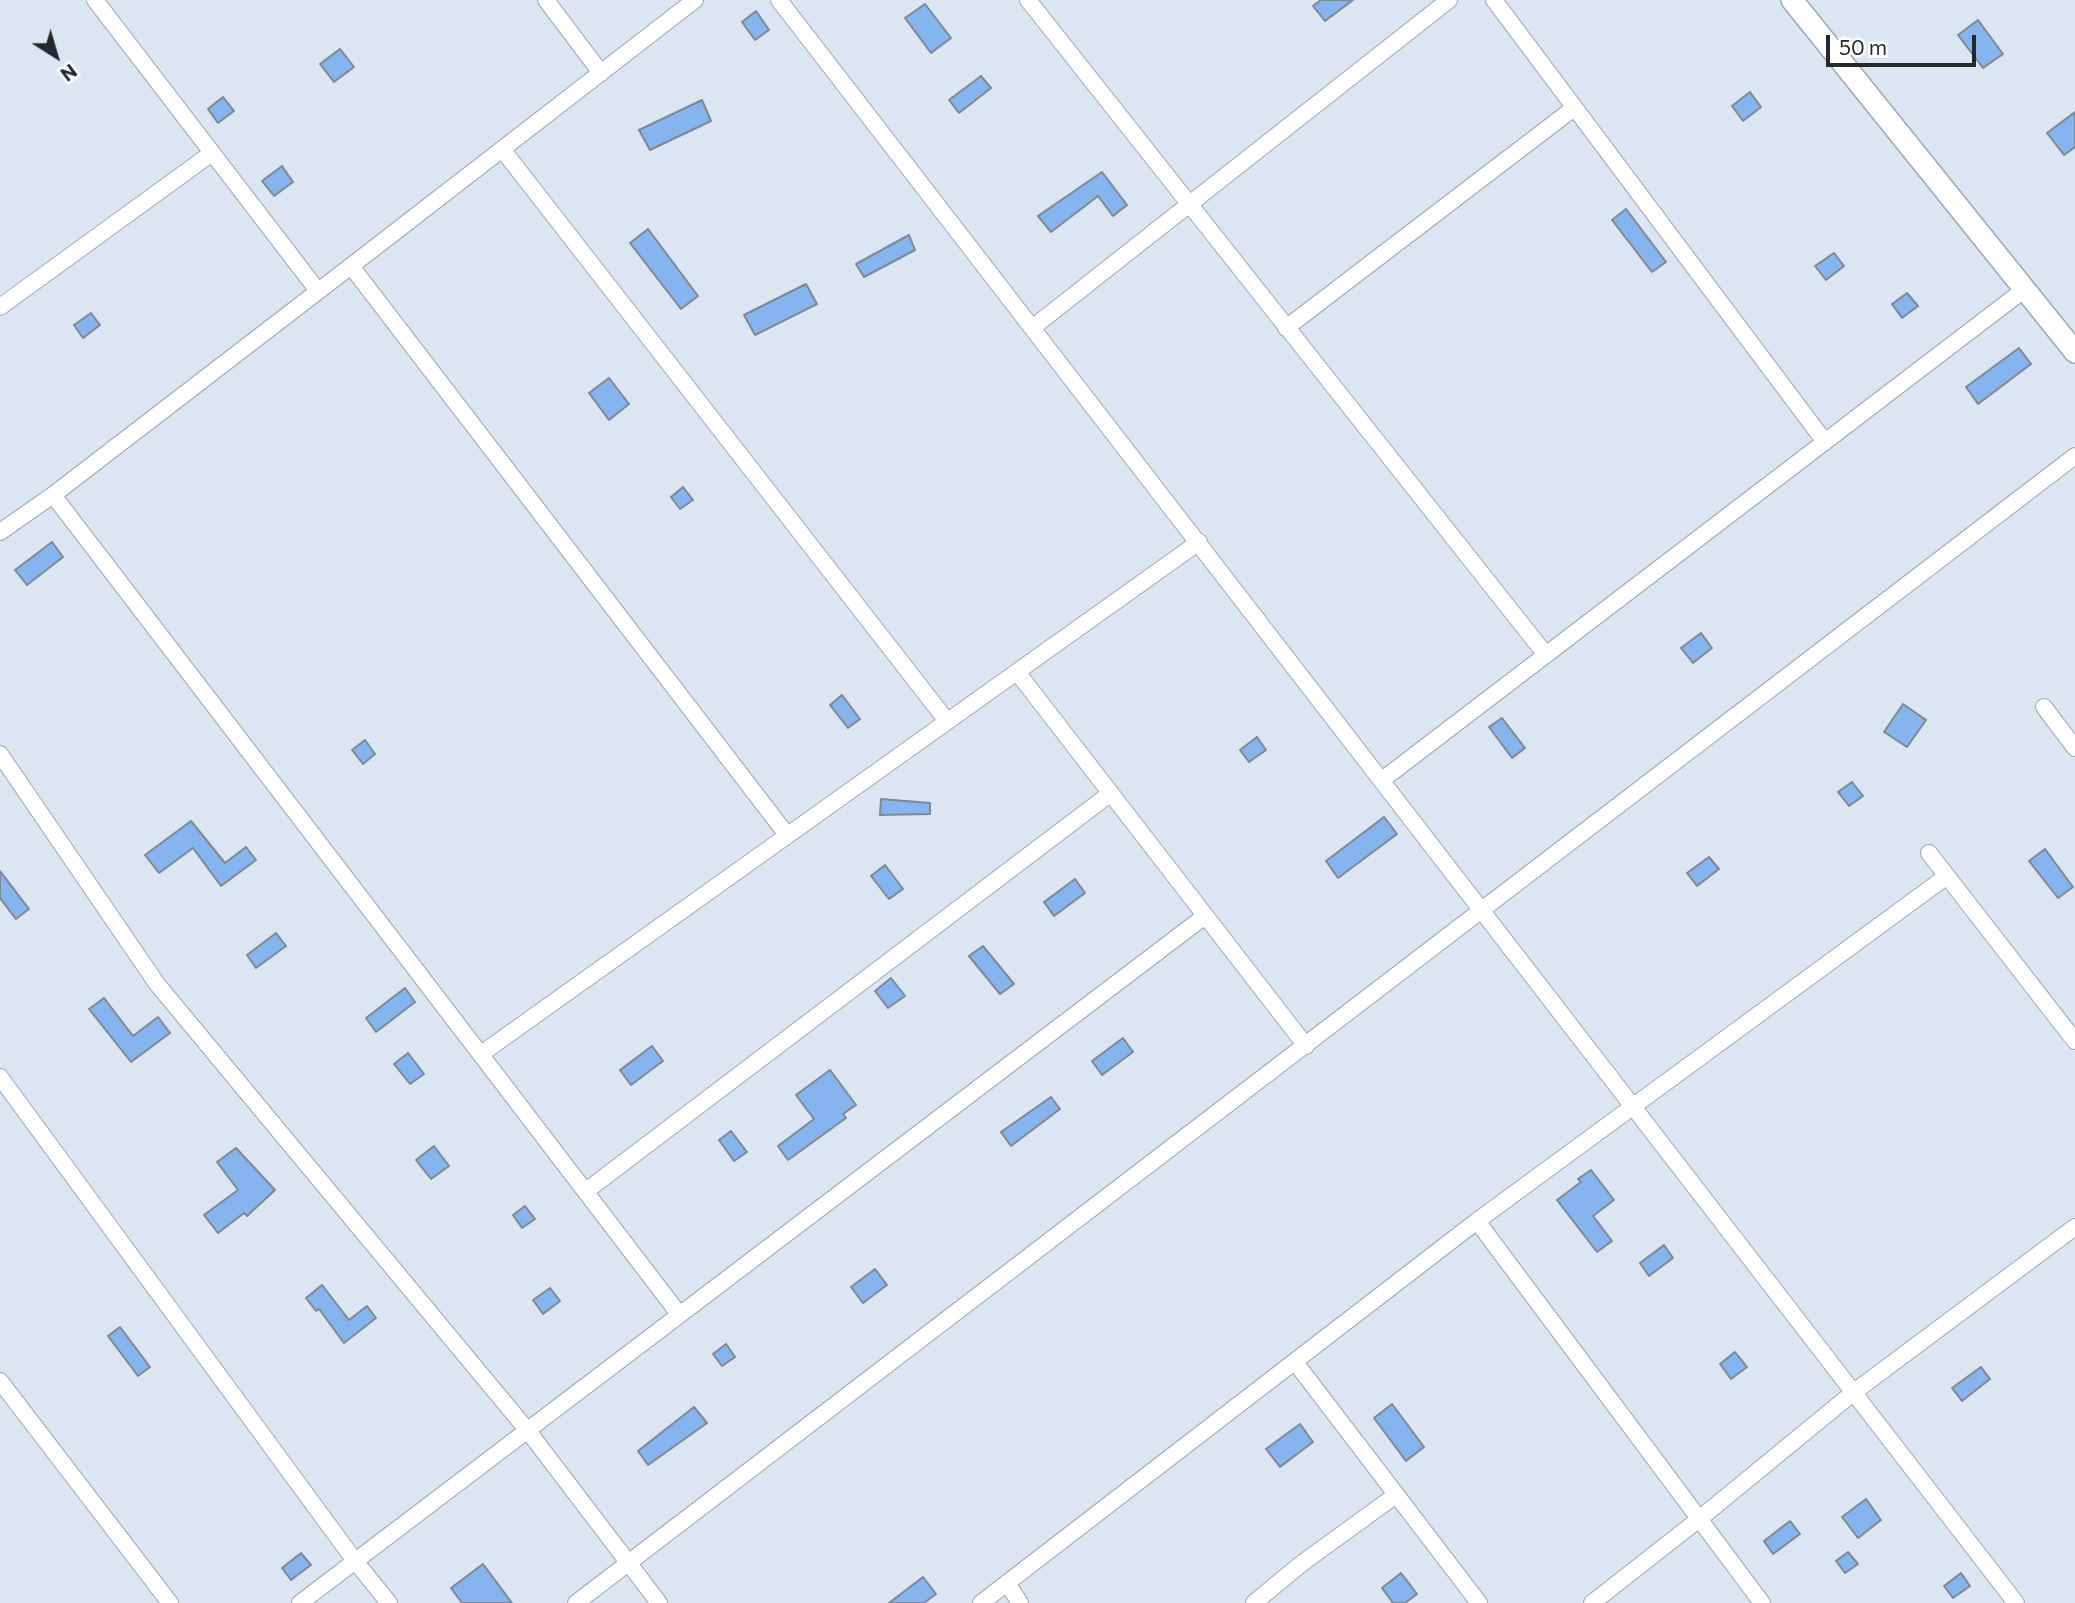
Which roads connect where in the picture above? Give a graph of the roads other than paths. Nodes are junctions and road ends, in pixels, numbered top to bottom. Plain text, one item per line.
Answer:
1 (95, 0) edge
2 (545, 0) edge
3 (695, 0) edge
4 (779, 0) edge
5 (1028, 0) edge
6 (1449, 0) edge
7 (1494, 0) edge
8 (1792, 0) edge
9 (601, 72) junction
10 (1574, 108) junction
11 (502, 149) junction
12 (212, 153) junction
13 (1189, 205) junction
14 (351, 266) junction
15 (2025, 289) junction
16 (318, 291) junction
17 (0, 307) edge
18 (1032, 328) junction
19 (1286, 328) junction
20 (2075, 352) edge
21 (1825, 442) junction
22 (2075, 456) edge
23 (53, 495) junction
24 (0, 532) edge
25 (1199, 542) junction
26 (1546, 655) junction
27 (1017, 672) junction
28 (2044, 707) dead end
29 (947, 722) junction
30 (2075, 748) edge
31 (0, 754) edge
32 (1382, 780) junction
33 (1111, 793) junction
34 (787, 835) junction
35 (1929, 853) dead end
36 (1947, 876) junction
37 (1483, 911) junction
38 (1205, 916) junction
39 (2075, 1041) edge
40 (1306, 1046) junction
41 (481, 1054) junction
42 (0, 1077) edge
43 (1633, 1107) junction
44 (586, 1191) junction
45 (1477, 1221) junction
46 (2075, 1227) edge
47 (679, 1314) junction
48 (1295, 1362) junction
49 (0, 1381) edge
50 (1854, 1392) junction
51 (528, 1431) junction
52 (1396, 1495) junction
53 (1698, 1520) junction
54 (355, 1561) junction
55 (628, 1563) junction
56 (1007, 1583) junction
57 (170, 1603) edge
58 (300, 1603) edge
59 (389, 1603) edge
60 (576, 1603) edge
61 (659, 1603) edge
62 (981, 1603) edge
63 (1020, 1603) edge
64 (1254, 1603) edge
65 (1479, 1603) edge
66 (1592, 1603) edge
67 (1762, 1603) edge
68 (2016, 1603) edge

1 - 12 street
2 - 9 street
3 - 9 street
4 - 18 street
5 - 13 street
6 - 13 street
7 - 10 street
8 - 15 main road
9 - 11 street
10 - 19 street
10 - 21 street
11 - 14 street
11 - 29 street
12 - 16 street
12 - 17 street
13 - 18 street
13 - 19 street
14 - 16 street
14 - 34 street
15 - 20 main road
15 - 21 street
16 - 23 street
18 - 25 street
19 - 26 street
21 - 26 street
22 - 37 street
23 - 24 street
23 - 41 street
25 - 27 street
25 - 32 street
26 - 32 street
27 - 29 street
27 - 33 street
28 - 30 street
29 - 34 street
31 - 51 street
32 - 37 street
33 - 38 street
33 - 44 street
34 - 41 street
35 - 36 street
36 - 39 street
36 - 43 street
37 - 40 street
37 - 43 street
38 - 40 street
38 - 47 street
40 - 55 street
41 - 44 street
42 - 54 street
43 - 45 street
43 - 50 street
44 - 47 street
45 - 48 street
45 - 53 street
46 - 50 street
47 - 51 street
48 - 52 street
48 - 56 street
49 - 57 street
50 - 53 street
50 - 68 street
51 - 54 street
51 - 55 street
52 - 64 street
52 - 65 street
53 - 66 street
53 - 67 street
54 - 58 street
54 - 59 street
55 - 60 street
55 - 61 street
56 - 62 street
56 - 63 street

